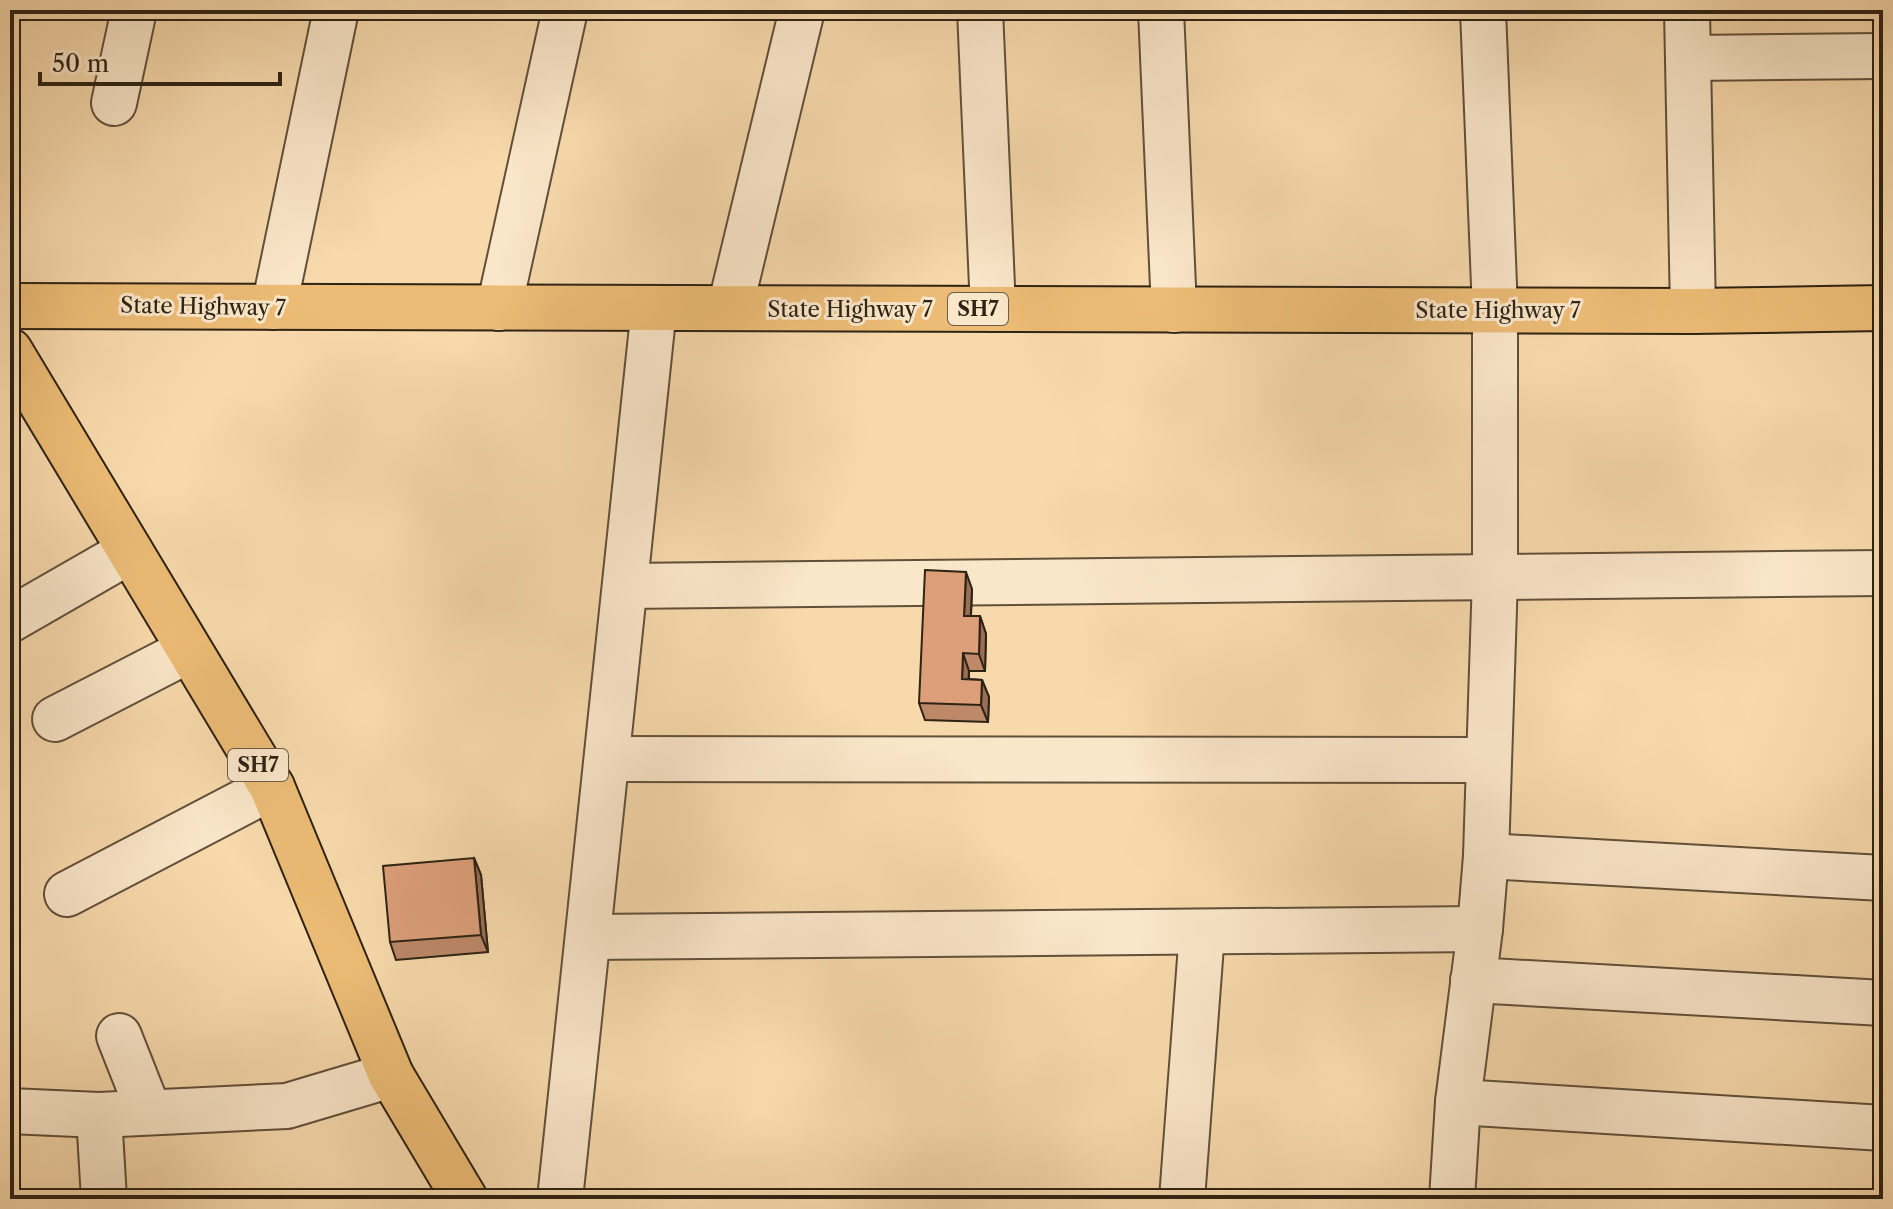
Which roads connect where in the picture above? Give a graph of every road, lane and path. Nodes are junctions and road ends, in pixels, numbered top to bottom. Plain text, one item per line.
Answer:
1 (134, 10) edge
2 (336, 10) edge
3 (565, 10) edge
4 (802, 10) edge
5 (980, 10) edge
6 (1161, 10) edge
7 (1483, 10) edge
8 (1687, 10) edge
9 (1883, 56) edge
10 (1689, 58) junction
11 (114, 103) dead end
12 (10, 306) edge
13 (274, 307) junction
14 (499, 308) junction
15 (654, 308) junction
16 (730, 308) junction
17 (1883, 308) edge
18 (993, 309) junction
19 (1174, 310) junction
20 (1495, 310) junction
21 (1693, 311) junction
22 (10, 351) edge
23 (130, 551) junction
24 (1883, 573) edge
25 (1495, 577) junction
26 (625, 586) junction
27 (10, 620) edge
28 (189, 650) junction
29 (55, 719) dead end
30 (607, 759) junction
31 (1488, 760) junction
32 (272, 787) junction
33 (1486, 856) junction
34 (1883, 878) edge
35 (67, 894) dead end
36 (1480, 929) junction
37 (1202, 932) junction
38 (588, 937) junction
39 (1473, 980) junction
40 (1883, 1003) edge
41 (119, 1036) dead end
42 (391, 1075) junction
43 (1458, 1102) junction
44 (10, 1111) edge
45 (149, 1112) junction
46 (99, 1115) junction
47 (1883, 1128) edge
48 (104, 1199) edge
49 (465, 1199) edge
50 (560, 1199) edge
51 (1182, 1199) edge
52 (1452, 1199) edge

1 - 11 street
2 - 13 street
3 - 14 street
4 - 16 street
5 - 18 street
6 - 19 street
7 - 20 street
8 - 10 street
9 - 10 street
10 - 21 street
12 - 13 main road, State Highway 7 / SH7
13 - 14 main road, State Highway 7 / SH7
14 - 15 main road, State Highway 7 / SH7
15 - 16 main road, State Highway 7 / SH7
15 - 26 street
16 - 18 main road, State Highway 7 / SH7
17 - 21 main road, State Highway 7 / SH7
18 - 19 main road, State Highway 7 / SH7
19 - 20 main road, State Highway 7 / SH7
20 - 21 main road, State Highway 7 / SH7
20 - 25 street
22 - 23 main road, SH7
23 - 27 street
23 - 28 main road, SH7
24 - 25 street
25 - 26 street
25 - 31 street
26 - 30 street
28 - 29 street
28 - 32 main road, SH7
30 - 31 street
30 - 38 street
31 - 33 street
32 - 35 street
32 - 42 main road, SH7
33 - 34 street
33 - 36 street
36 - 37 street
36 - 39 street
37 - 38 street
37 - 51 street
38 - 50 street
39 - 40 street
39 - 43 street
41 - 45 street
42 - 45 street
42 - 49 main road, SH7
43 - 47 street
43 - 52 street
44 - 46 street
45 - 46 street
46 - 48 street

